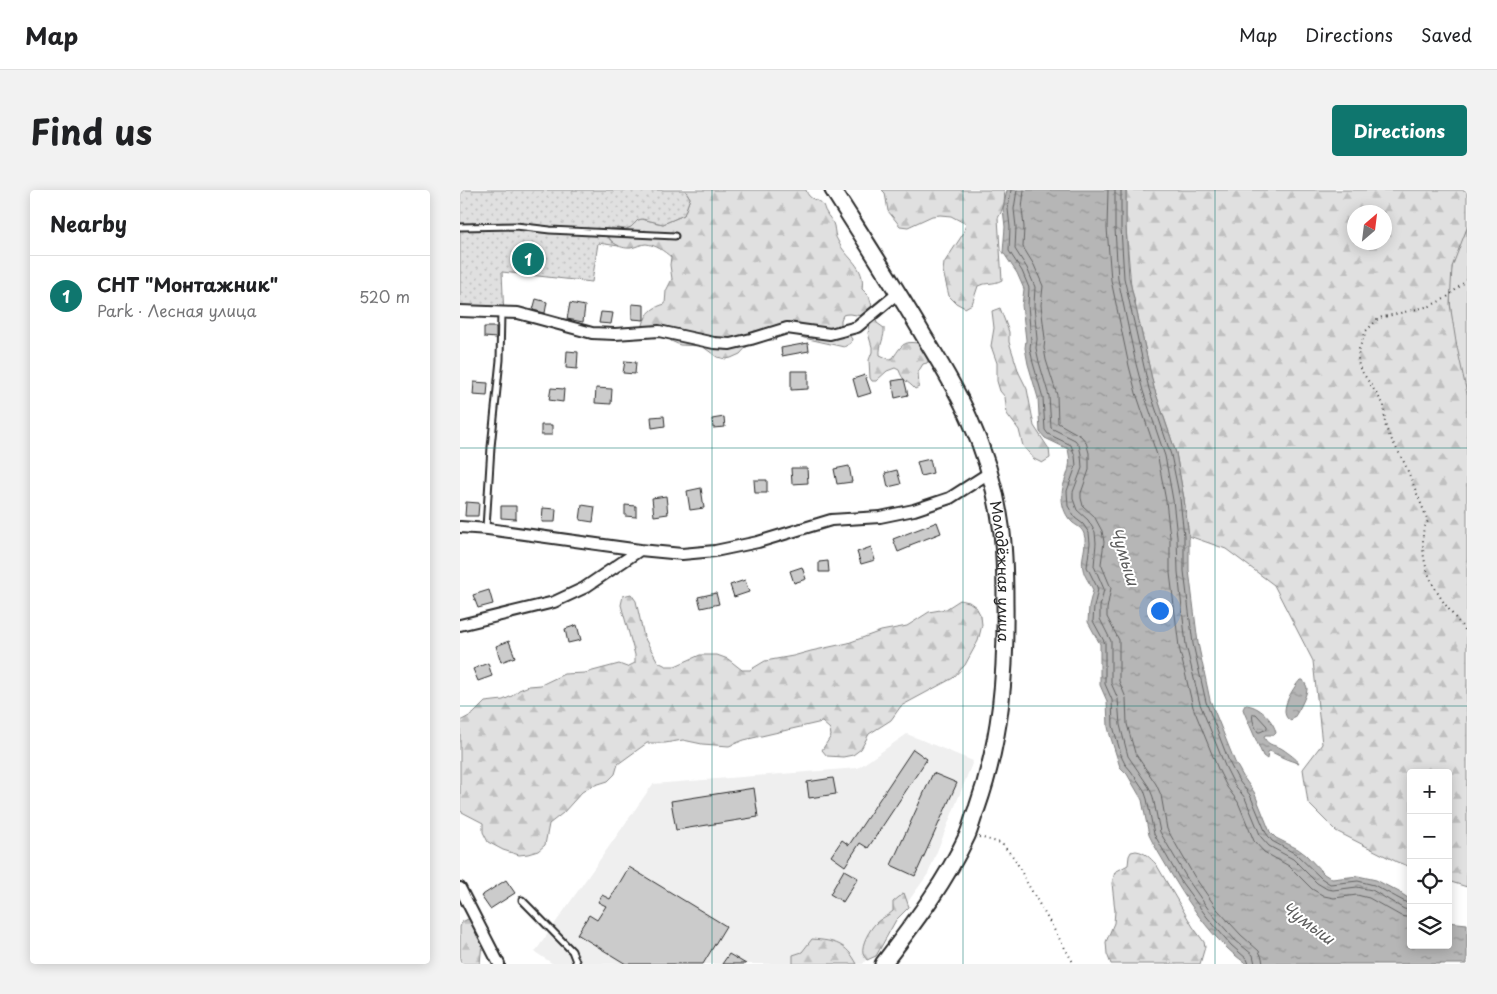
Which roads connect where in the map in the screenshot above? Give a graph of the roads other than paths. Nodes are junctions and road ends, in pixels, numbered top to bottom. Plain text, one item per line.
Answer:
1 (832, 190) edge
2 (460, 227) edge
3 (676, 236) dead end
4 (898, 293) junction
5 (460, 311) edge
6 (501, 313) junction
7 (988, 474) junction
8 (460, 527) edge
9 (486, 529) junction
10 (640, 550) junction
11 (460, 625) edge
12 (460, 888) edge
13 (522, 900) dead end
14 (499, 964) edge
15 (577, 964) edge
16 (883, 964) edge

1 - 4 street, Молодёжная улица
2 - 3 lane
4 - 6 street
4 - 7 street, Молодёжная улица
5 - 6 street
6 - 9 lane
7 - 10 street
7 - 16 street, Молодёжная улица
8 - 9 street
9 - 10 street
10 - 11 street
12 - 14 street
13 - 15 lane

